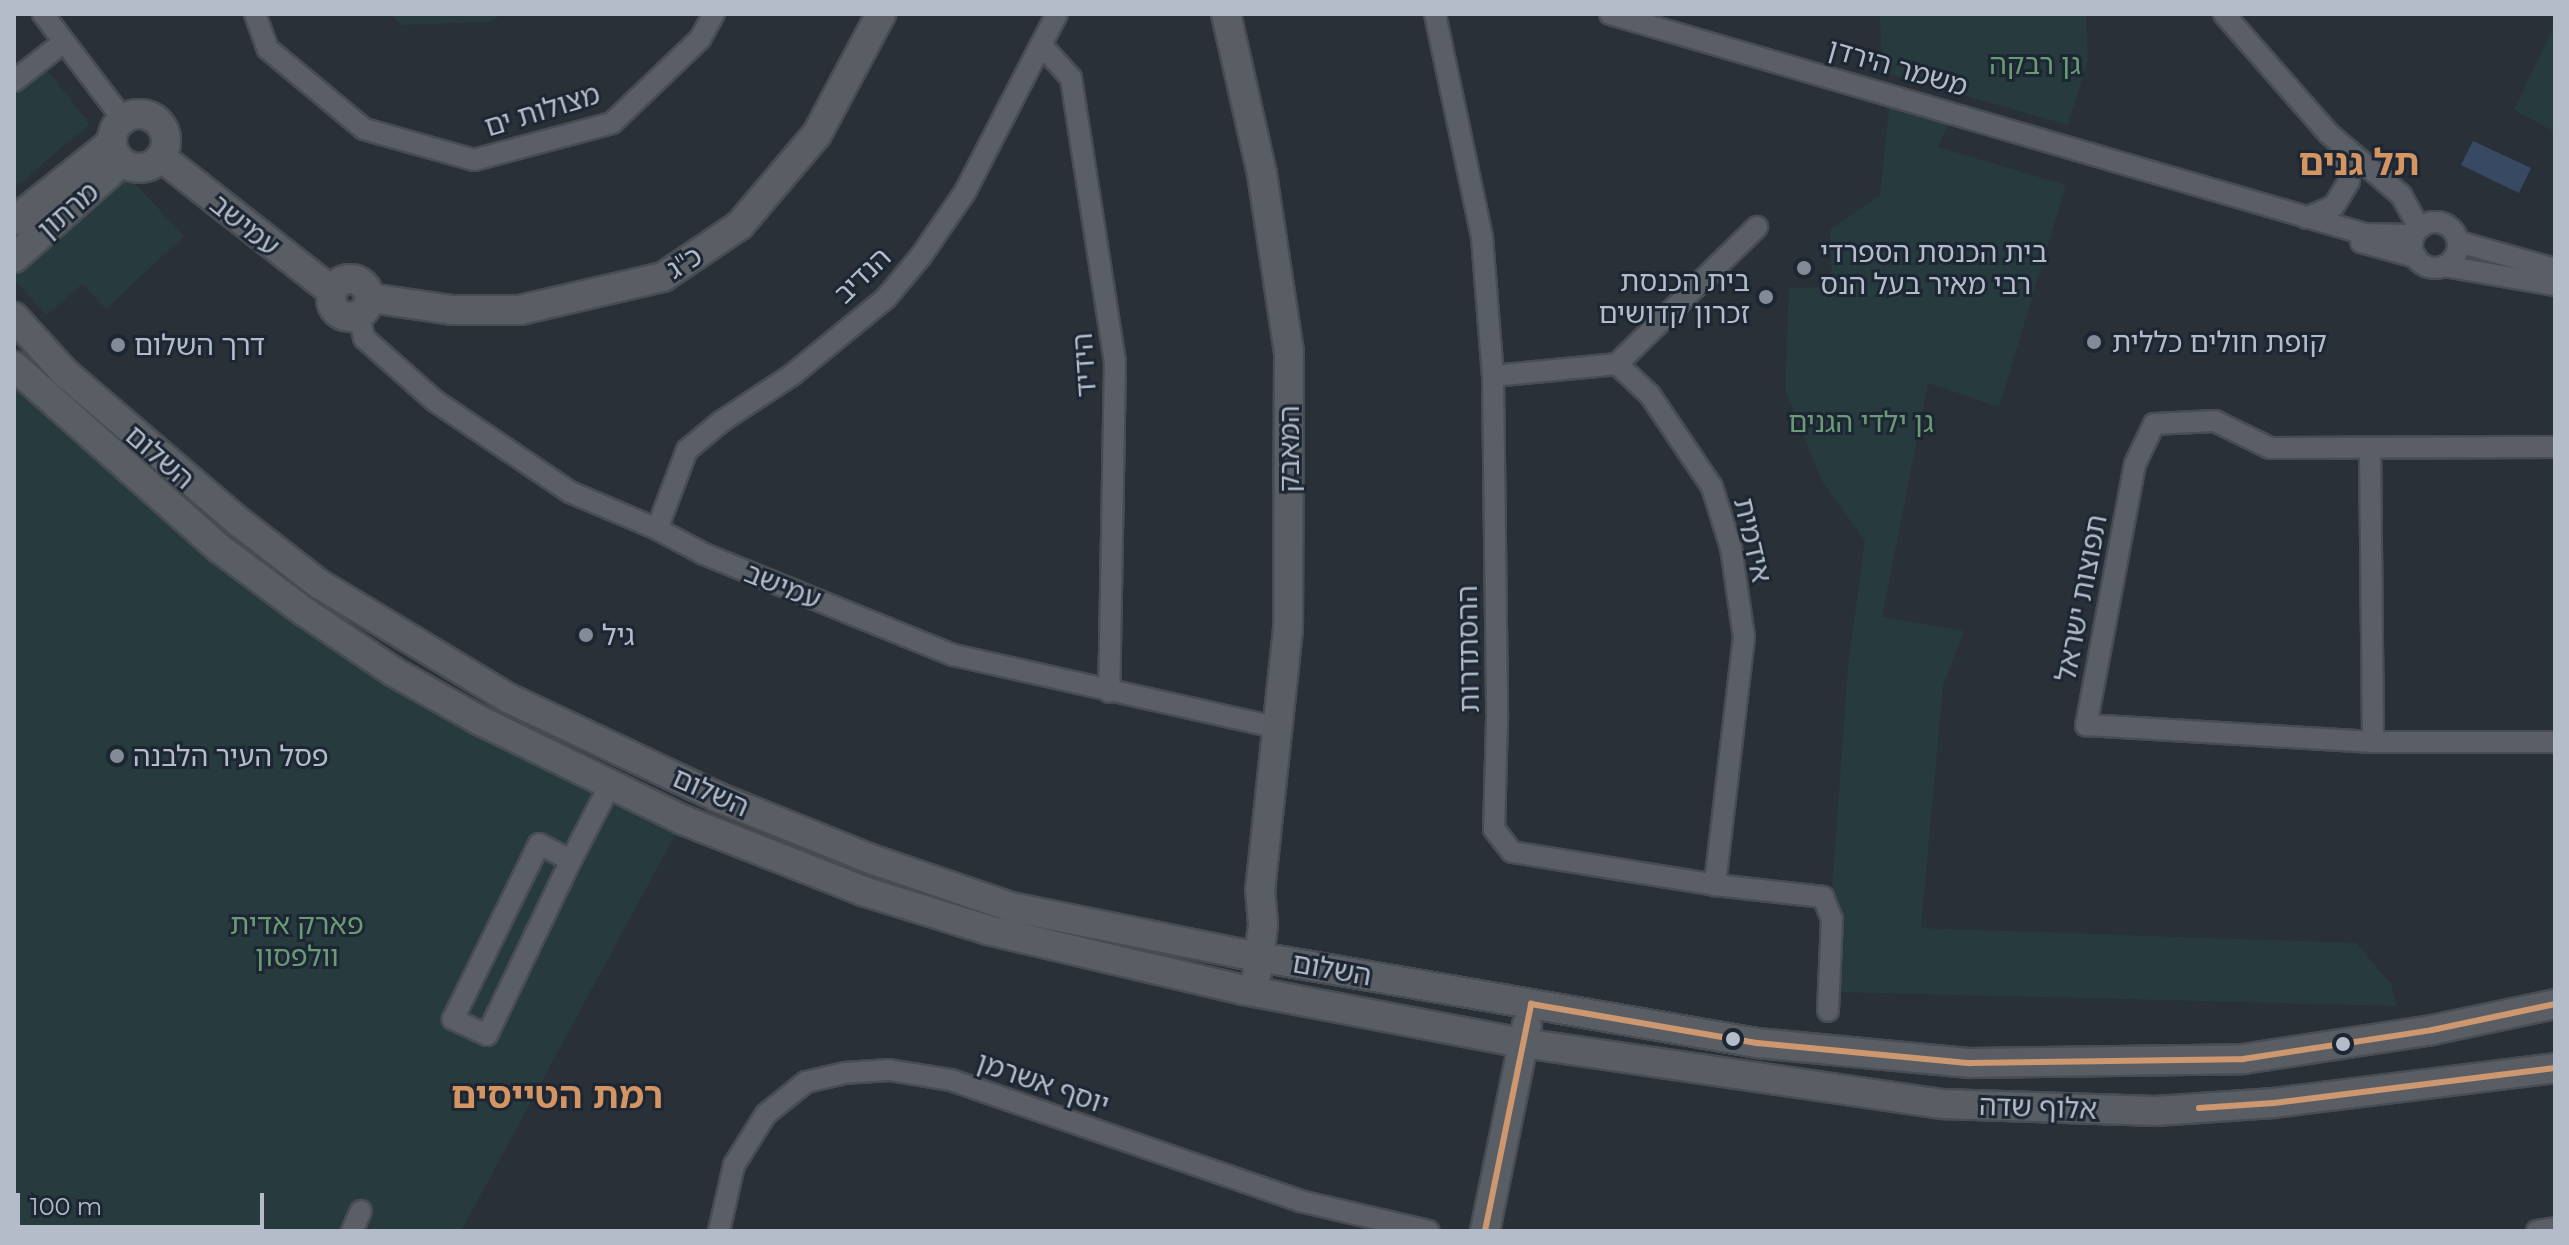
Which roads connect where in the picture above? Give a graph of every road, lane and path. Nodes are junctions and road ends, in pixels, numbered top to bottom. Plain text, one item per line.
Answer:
1 (43, 14) edge
2 (255, 14) edge
3 (714, 14) edge
4 (881, 14) edge
5 (1057, 14) edge
6 (1226, 14) edge
7 (1435, 14) edge
8 (1610, 14) edge
9 (2224, 14) edge
10 (64, 42) junction
11 (1043, 47) junction
12 (14, 81) edge
13 (119, 141) junction
14 (2343, 147) junction
15 (161, 157) junction
16 (2306, 218) junction
17 (14, 221) edge
18 (1757, 227) dead end
19 (2416, 231) junction
20 (2459, 242) junction
21 (2416, 257) junction
22 (14, 258) edge
23 (2444, 266) junction
24 (2555, 269) edge
25 (2555, 285) edge
26 (365, 307) junction
27 (14, 317) edge
28 (1617, 364) junction
29 (14, 366) edge
30 (1493, 376) junction
31 (2555, 447) edge
32 (2370, 448) junction
33 (657, 529) junction
34 (1109, 692) junction
35 (1276, 727) junction
36 (2373, 742) junction
37 (2555, 742) edge
38 (610, 785) junction
39 (571, 860) junction
40 (1715, 885) junction
41 (1251, 955) junction
42 (1244, 990) junction
43 (1531, 1004) junction
44 (2555, 1004) edge
45 (1828, 1011) dead end
46 (1523, 1043) junction
47 (2555, 1068) edge
48 (361, 1211) dead end
49 (2555, 1228) edge
50 (352, 1231) edge
51 (719, 1231) edge
52 (1429, 1231) edge
53 (1485, 1231) edge
54 (2537, 1231) edge

1 - 10 street
2 - 3 street, מצולות ים
4 - 26 main road, כ"ג
5 - 11 street, הנדיב
6 - 35 main road, המאבק
7 - 30 street, ההסתדרות
8 - 16 street, משמר הירדן
9 - 14 street
10 - 12 street
10 - 13 street
11 - 33 street, הנדיב
11 - 34 street, הידיד
13 - 15 main road
13 - 15 main road
13 - 17 main road, מרתון
13 - 22 main road, מרתון
14 - 16 street
14 - 19 street
15 - 26 main road, עמישב
16 - 19 street, משמר הירדן
16 - 21 street, משמר הירדן
18 - 28 street
19 - 20 street
19 - 21 street
20 - 23 street
20 - 24 street
21 - 23 street
23 - 25 street
26 - 33 street, עמישב
27 - 41 main road, השלום
28 - 30 street
28 - 40 street, אידמית
29 - 38 main road, השלום
30 - 40 street, ההסתדרות
31 - 32 street, תפוצות ישראל
32 - 36 street
32 - 36 street, תפוצות ישראל
33 - 34 street, עמישב
34 - 35 street, עמישב
35 - 41 main road, המאבק
36 - 37 street, תפוצות ישראל
38 - 39 street
38 - 42 main road, השלום
39 - 39 street
40 - 45 street, ההסתדרות
41 - 42 main road, המאבק
41 - 43 main road, השלום
42 - 46 main road, השלום
43 - 44 main road, אלוף שדה
43 - 46 main road
46 - 47 main road, אלוף שדה
46 - 53 main road
48 - 50 street
49 - 54 street
51 - 52 street, יוסף אשרמן

